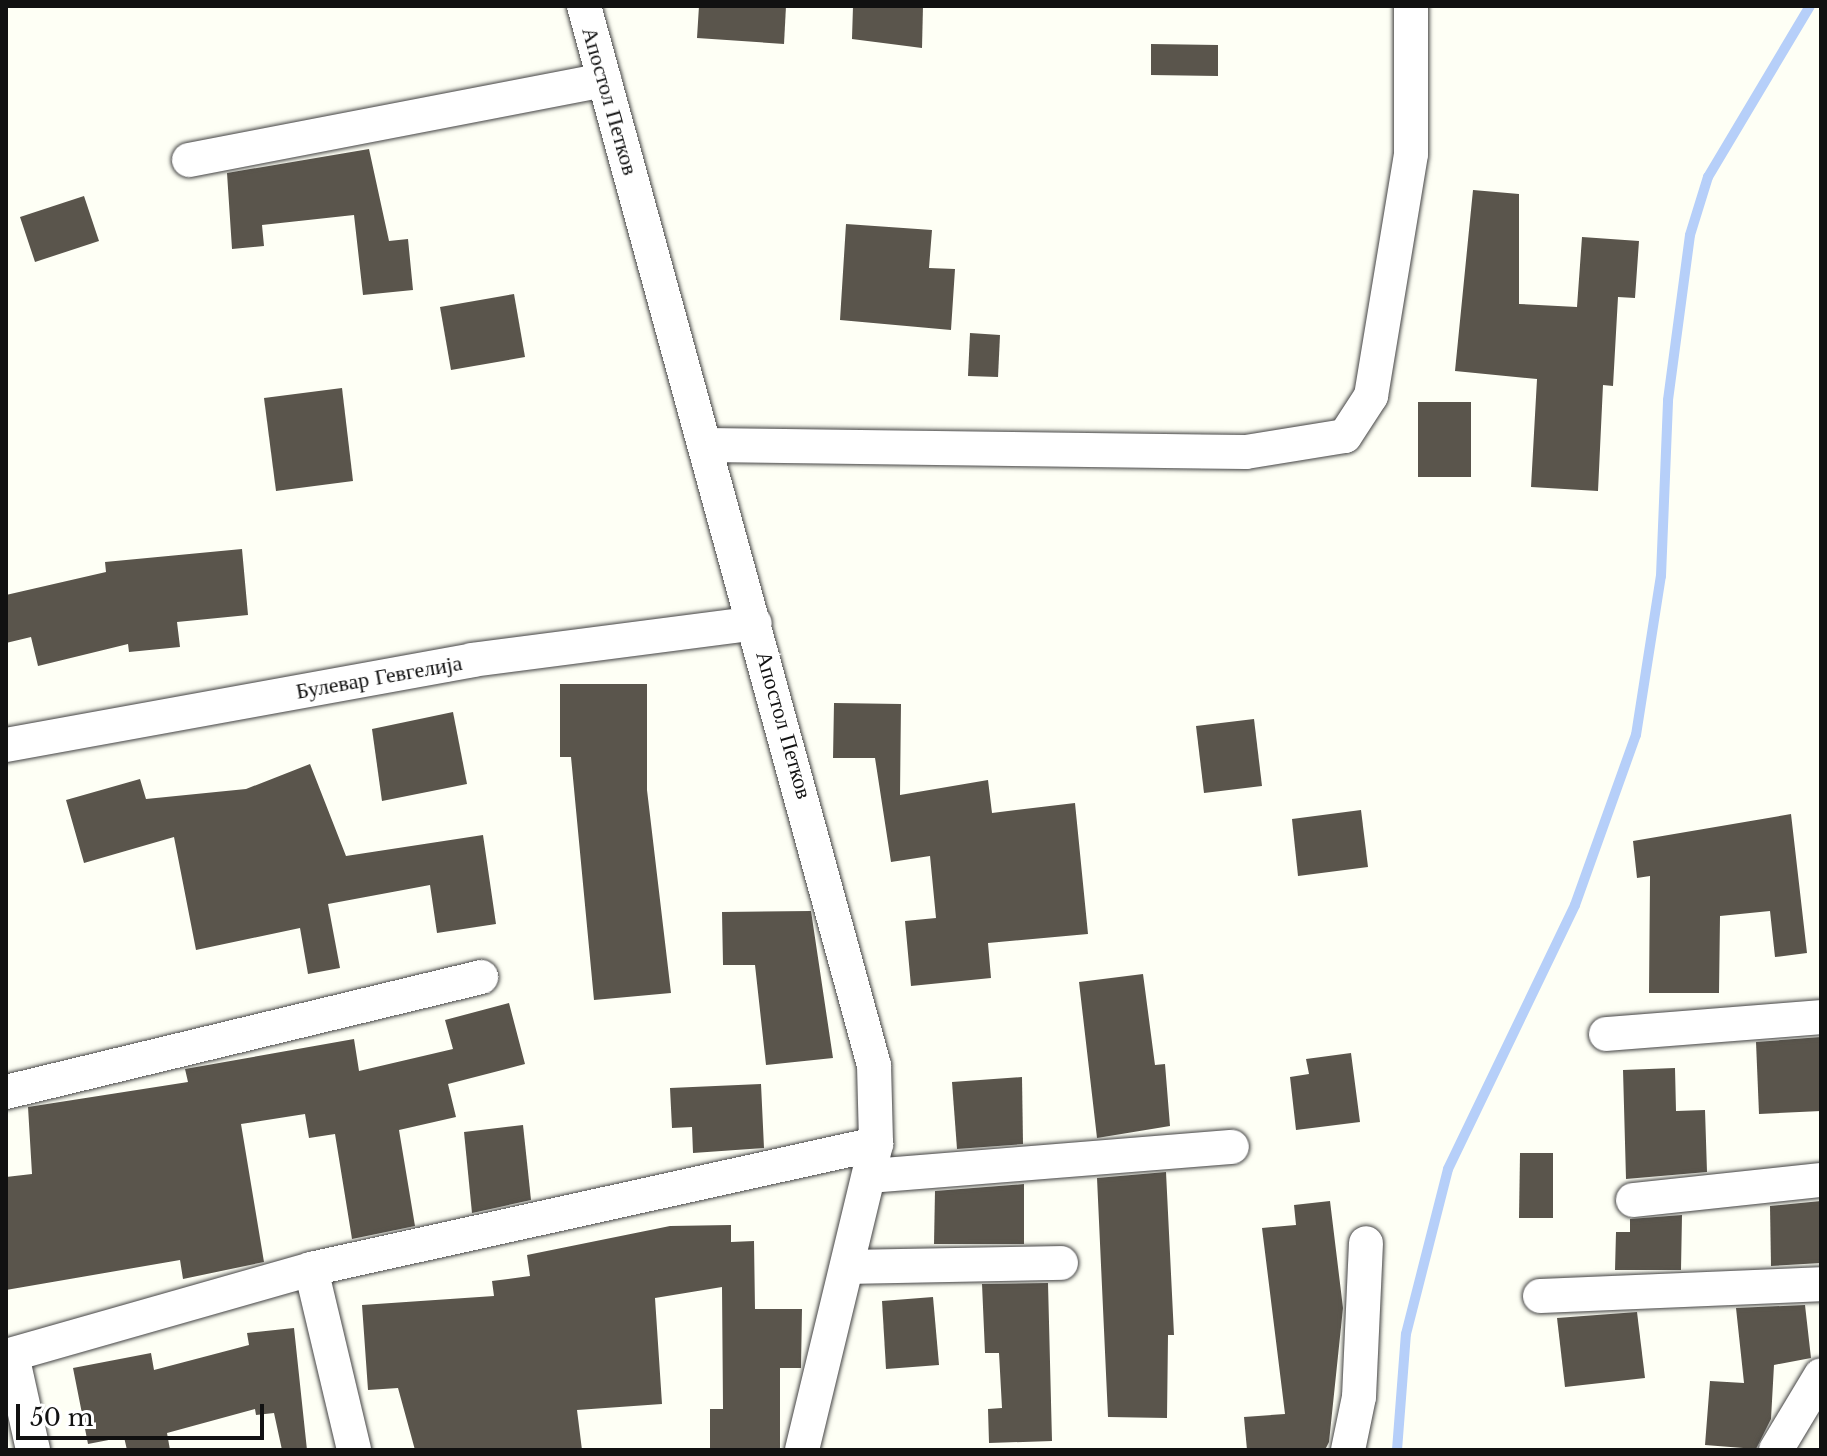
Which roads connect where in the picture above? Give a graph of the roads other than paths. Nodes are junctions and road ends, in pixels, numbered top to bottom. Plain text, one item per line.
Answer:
1 (584, 6) edge
2 (1411, 6) edge
3 (604, 80) junction
4 (189, 160) dead end
5 (708, 445) junction
6 (755, 623) junction
7 (6, 745) edge
8 (481, 977) dead end
9 (1821, 1017) edge
10 (1606, 1034) dead end
11 (6, 1092) edge
12 (1232, 1147) dead end
13 (873, 1160) junction
14 (1821, 1180) edge
15 (1633, 1200) dead end
16 (1366, 1243) dead end
17 (1061, 1263) dead end
18 (850, 1267) junction
19 (311, 1269) junction
20 (1821, 1284) edge
21 (1540, 1296) dead end
22 (9, 1355) edge
23 (1821, 1375) edge
24 (33, 1450) edge
25 (354, 1450) edge
26 (802, 1450) edge
27 (1348, 1450) edge
28 (1776, 1450) edge

1 - 3 street, Апостол Петков
2 - 5 street
3 - 4 street
3 - 5 street, Апостол Петков
5 - 6 street, Апостол Петков
6 - 7 street, Булевар Гевгелија
6 - 13 street, Апостол Петков
8 - 11 street
9 - 10 street
12 - 13 street
13 - 18 street, Апостол Петков
13 - 19 street
14 - 15 street
16 - 27 street
17 - 18 street
18 - 26 street, Апостол Петков
19 - 22 street
19 - 25 street
20 - 21 street
22 - 24 street
23 - 28 street

